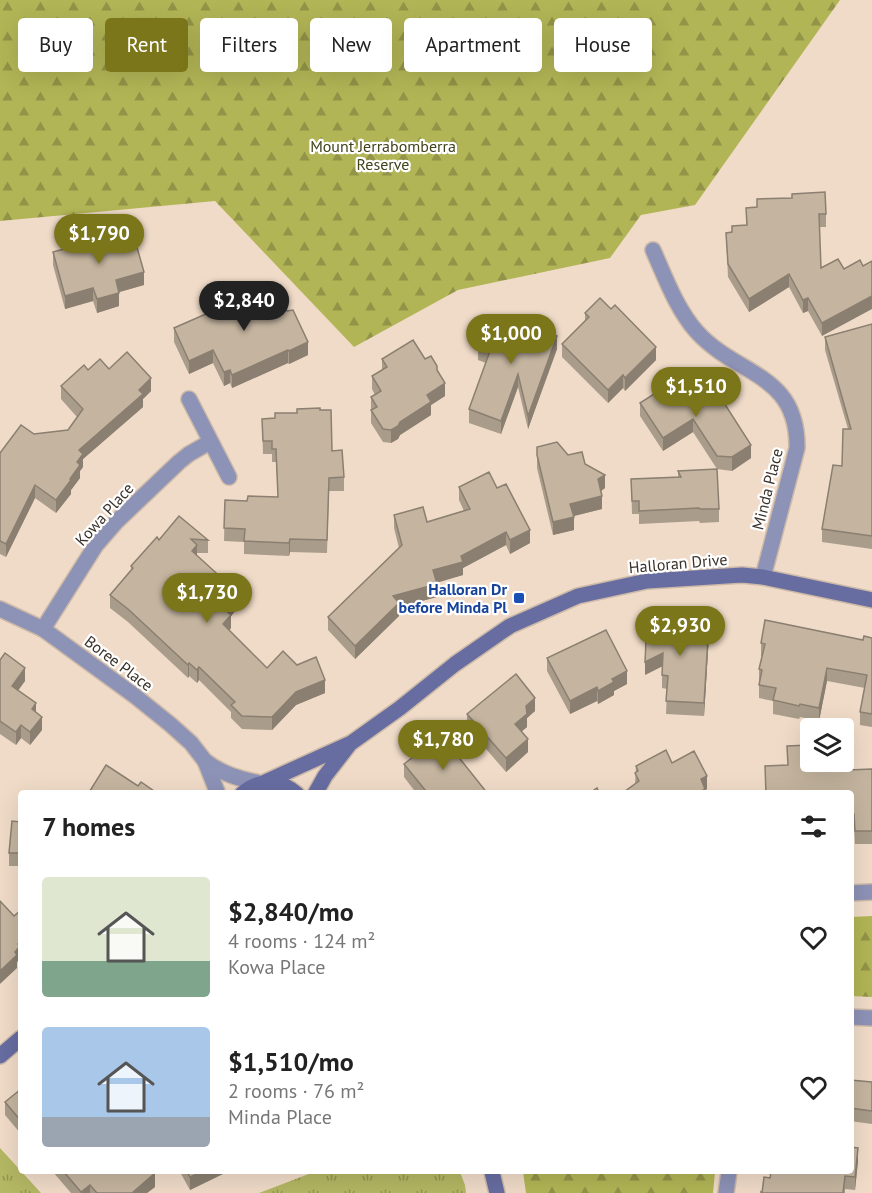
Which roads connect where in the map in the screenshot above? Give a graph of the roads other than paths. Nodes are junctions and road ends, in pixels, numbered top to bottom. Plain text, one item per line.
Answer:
1 (653, 250) dead end
2 (189, 399) dead end
3 (210, 442) junction
4 (229, 477) dead end
5 (763, 577) junction
6 (872, 600) edge
7 (0, 609) edge
8 (43, 629) junction
9 (351, 743) junction
10 (205, 761) junction
11 (263, 783) junction
12 (216, 790) edge
13 (246, 790) edge
14 (293, 790) edge
15 (317, 790) edge
16 (872, 892) edge
17 (854, 893) edge
18 (854, 1017) edge
19 (872, 1018) edge
20 (18, 1041) edge
21 (0, 1056) edge
22 (492, 1174) edge
23 (729, 1174) edge
24 (497, 1193) edge
25 (726, 1193) edge

1 - 5 street, Minda Place
2 - 3 street
3 - 4 street
3 - 8 street, Kowa Place
5 - 6 street, Halloran Drive
5 - 9 street, Halloran Drive
7 - 8 street, Boree Place
8 - 10 street, Boree Place
9 - 11 street, Halloran Drive
9 - 15 street, Halloran Drive
10 - 11 street, Boree Place
10 - 12 street, Boree Place
11 - 13 street, Halloran Drive
11 - 14 street
16 - 17 street
18 - 19 street
20 - 21 street
22 - 24 street
23 - 25 street

